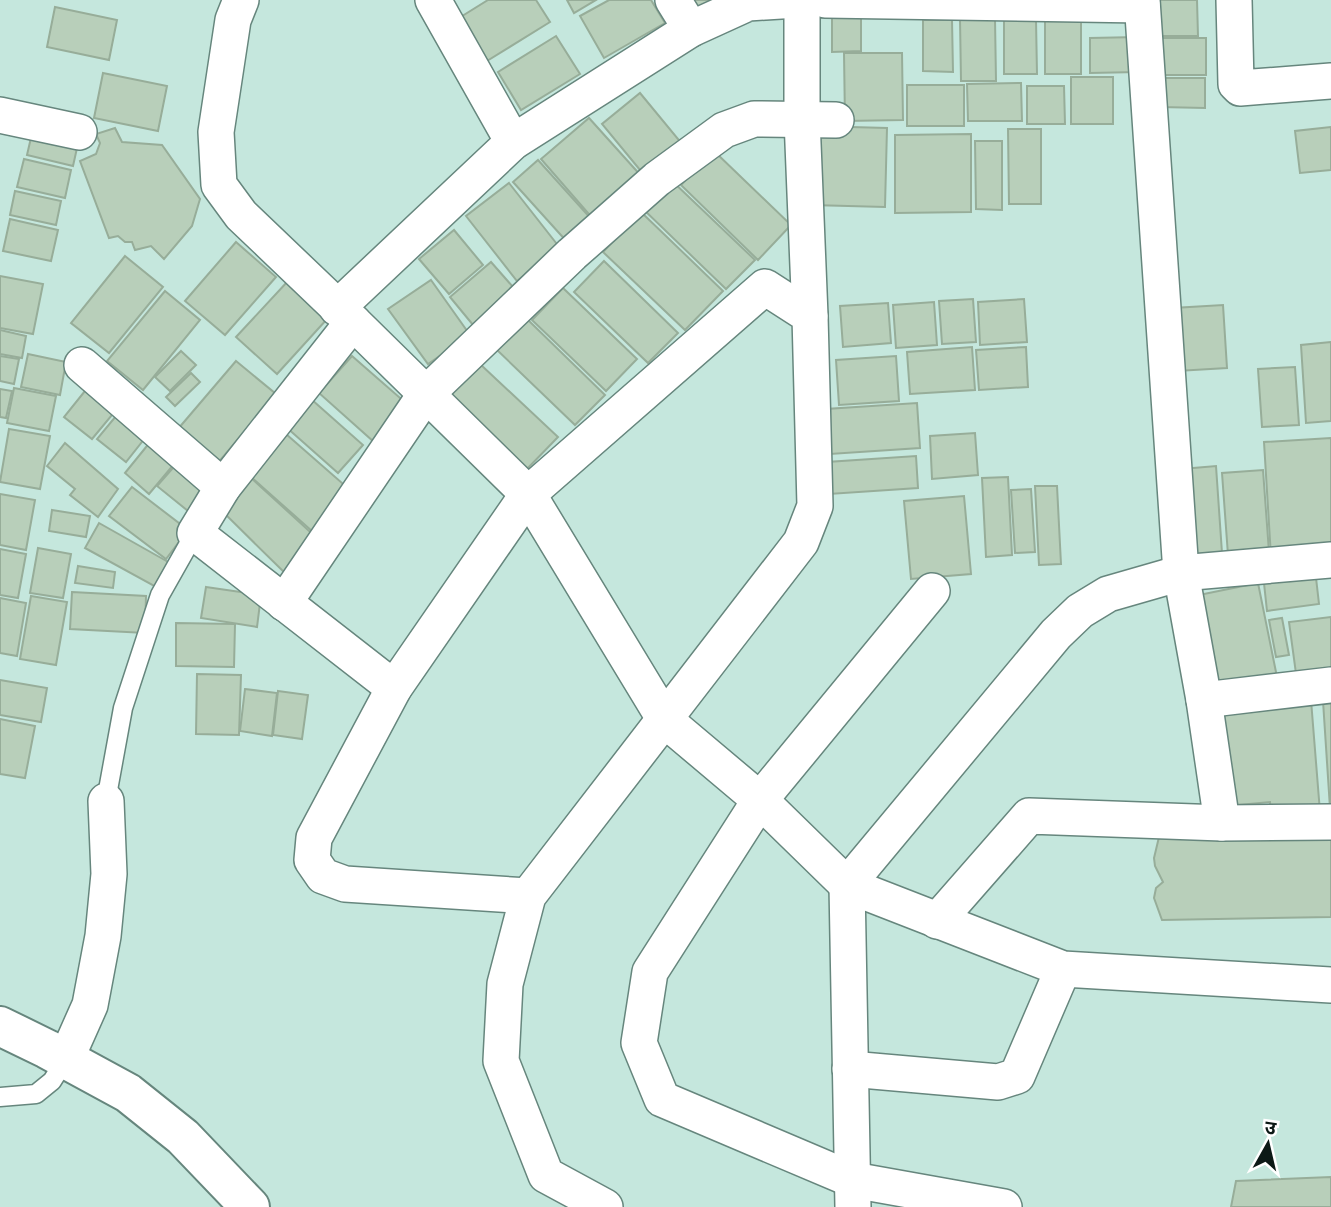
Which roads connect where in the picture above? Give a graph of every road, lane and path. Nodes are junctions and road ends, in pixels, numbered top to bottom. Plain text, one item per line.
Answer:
1 (241, 0) edge
2 (433, 0) edge
3 (797, 0) edge
4 (802, 0) edge
5 (825, 0) edge
6 (1234, 0) edge
7 (1142, 3) edge
8 (682, 14) edge
9 (1331, 81) edge
10 (0, 115) edge
11 (802, 120) junction
12 (836, 120) dead end
13 (79, 132) dead end
14 (513, 142) junction
15 (345, 315) junction
16 (810, 316) junction
17 (82, 365) dead end
18 (425, 395) junction
19 (223, 487) junction
20 (528, 494) junction
21 (195, 533) junction
22 (1331, 560) edge
23 (1181, 573) junction
24 (932, 591) dead end
25 (284, 603) junction
26 (1331, 685) edge
27 (394, 688) junction
28 (1204, 700) junction
29 (665, 720) junction
30 (760, 800) junction
31 (106, 801) joint
32 (1331, 822) edge
33 (1222, 823) junction
34 (847, 885) junction
35 (528, 896) junction
36 (937, 921) junction
37 (1063, 968) junction
38 (1331, 985) edge
39 (0, 1026) edge
40 (66, 1059) junction
41 (850, 1069) junction
42 (0, 1097) edge
43 (853, 1194) edge
44 (250, 1207) edge
45 (605, 1207) edge
46 (1004, 1207) edge

1 - 15 street
2 - 14 street
3 - 8 street
4 - 11 street
5 - 7 street
6 - 9 street
7 - 23 street
8 - 14 street
10 - 13 street
11 - 12 street
11 - 16 street
11 - 18 street
14 - 15 street
15 - 18 street
15 - 19 street
16 - 20 street
16 - 29 street
17 - 19 street
18 - 20 street
18 - 25 street
19 - 21 street
20 - 27 street
20 - 29 street
21 - 25 street
21 - 31 lane
22 - 23 street
23 - 28 street
23 - 34 street
24 - 30 street
25 - 27 street
26 - 28 street
27 - 35 street
28 - 33 street
29 - 30 street
29 - 35 street
30 - 34 street
30 - 43 street
31 - 40 street
32 - 33 street
33 - 36 street
34 - 36 street
34 - 41 street
35 - 45 street
36 - 37 street
37 - 38 street
37 - 41 street
39 - 40 main road
40 - 42 lane
40 - 44 main road
41 - 43 street
43 - 46 street

